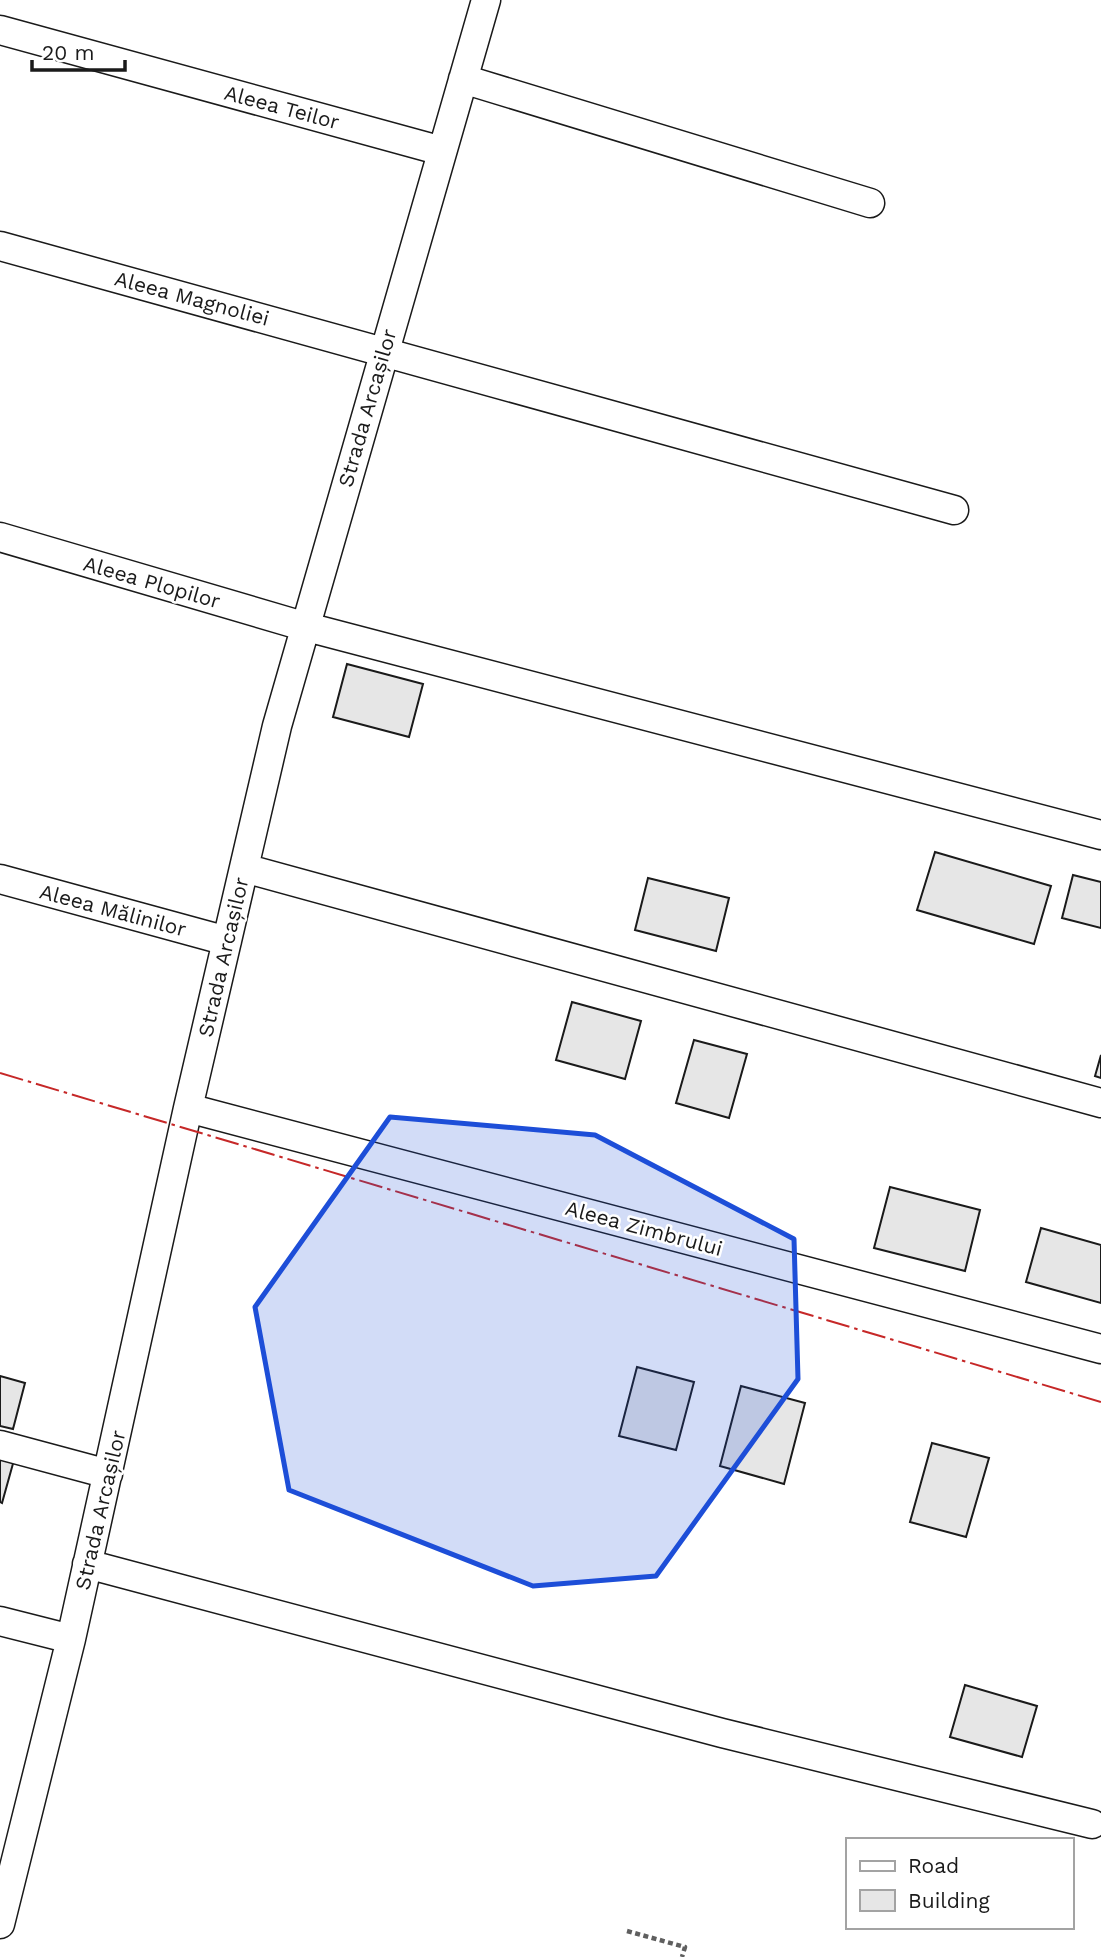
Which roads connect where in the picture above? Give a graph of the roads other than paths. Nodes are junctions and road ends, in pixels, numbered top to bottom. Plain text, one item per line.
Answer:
1 (486, 0) edge
2 (0, 30) edge
3 (463, 79) junction
4 (442, 151) junction
5 (870, 203) dead end
6 (0, 246) edge
7 (384, 350) junction
8 (954, 510) dead end
9 (0, 537) edge
10 (303, 626) junction
11 (1101, 835) edge
12 (244, 868) junction
13 (0, 879) edge
14 (227, 941) junction
15 (1101, 1102) edge
16 (188, 1108) junction
17 (1101, 1349) edge
18 (0, 1445) edge
19 (108, 1474) junction
20 (87, 1564) junction
21 (0, 1621) edge
22 (71, 1639) junction
23 (1092, 1824) dead end
24 (0, 1924) edge

1 - 3 street, Strada Arcașilor
2 - 4 street, Aleea Teilor
3 - 4 street, Strada Arcașilor
3 - 5 street
4 - 7 street, Strada Arcașilor
6 - 7 street, Aleea Magnoliei
7 - 8 street, Aleea Magnoliei
7 - 10 street, Strada Arcașilor
9 - 10 street, Aleea Plopilor
10 - 11 street, Aleea Plopilor
10 - 12 street, Strada Arcașilor
12 - 14 street, Strada Arcașilor
12 - 15 street
13 - 14 street, Aleea Mălinilor
14 - 16 street, Strada Arcașilor
16 - 17 street, Aleea Zimbrului
16 - 19 street, Strada Arcașilor
18 - 19 street
19 - 20 street, Strada Arcașilor
20 - 22 street, Strada Arcașilor
20 - 23 street
21 - 22 street
22 - 24 street, Strada Arcașilor

